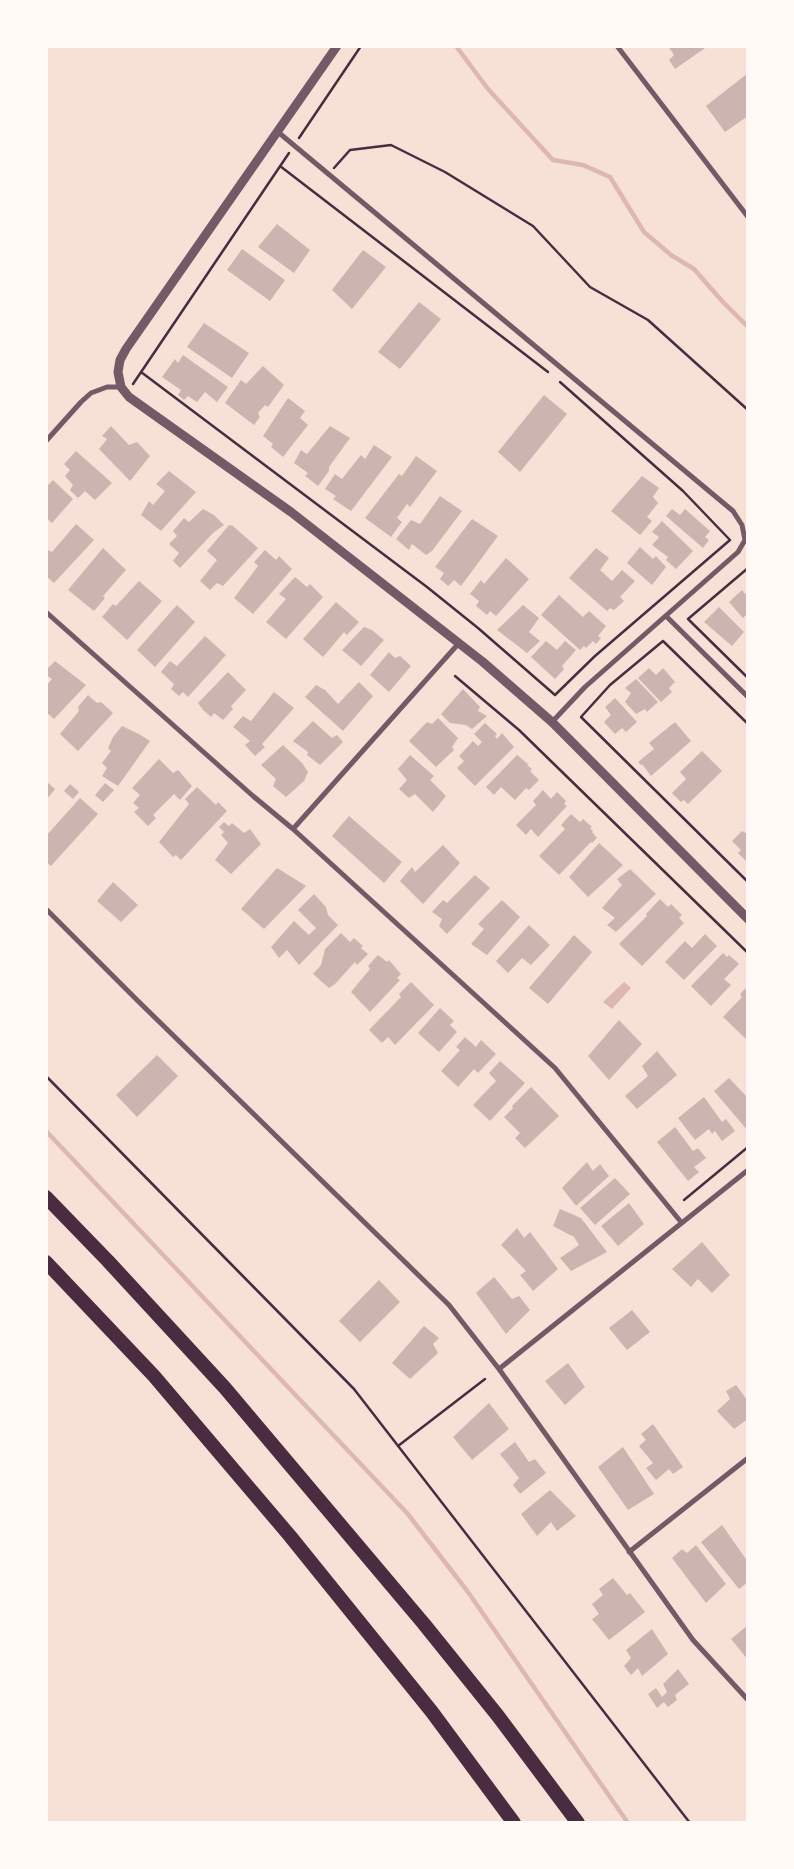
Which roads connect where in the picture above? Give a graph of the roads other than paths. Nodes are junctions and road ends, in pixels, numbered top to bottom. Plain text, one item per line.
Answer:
1 (337, 46) edge
2 (617, 46) edge
3 (278, 132) junction
4 (748, 217) edge
5 (121, 387) junction
6 (46, 441) edge
7 (46, 612) edge
8 (666, 616) junction
9 (459, 643) junction
10 (748, 696) edge
11 (552, 722) junction
12 (293, 829) junction
13 (46, 909) edge
14 (748, 919) edge
15 (748, 1170) edge
16 (46, 1197) edge
17 (681, 1222) junction
18 (46, 1262) edge
19 (499, 1369) junction
20 (748, 1458) edge
21 (629, 1552) junction
22 (748, 1700) edge
23 (514, 1823) edge
24 (578, 1823) edge

1 - 3 street
2 - 4 street
3 - 5 street
3 - 8 street
5 - 6 street
5 - 9 street
7 - 12 street
8 - 10 street
8 - 11 street
9 - 11 street
9 - 12 street
11 - 14 street
12 - 17 street
13 - 19 street
15 - 17 street
16 - 24 highway
17 - 19 street
18 - 23 highway
19 - 21 street
20 - 21 street
21 - 22 street

